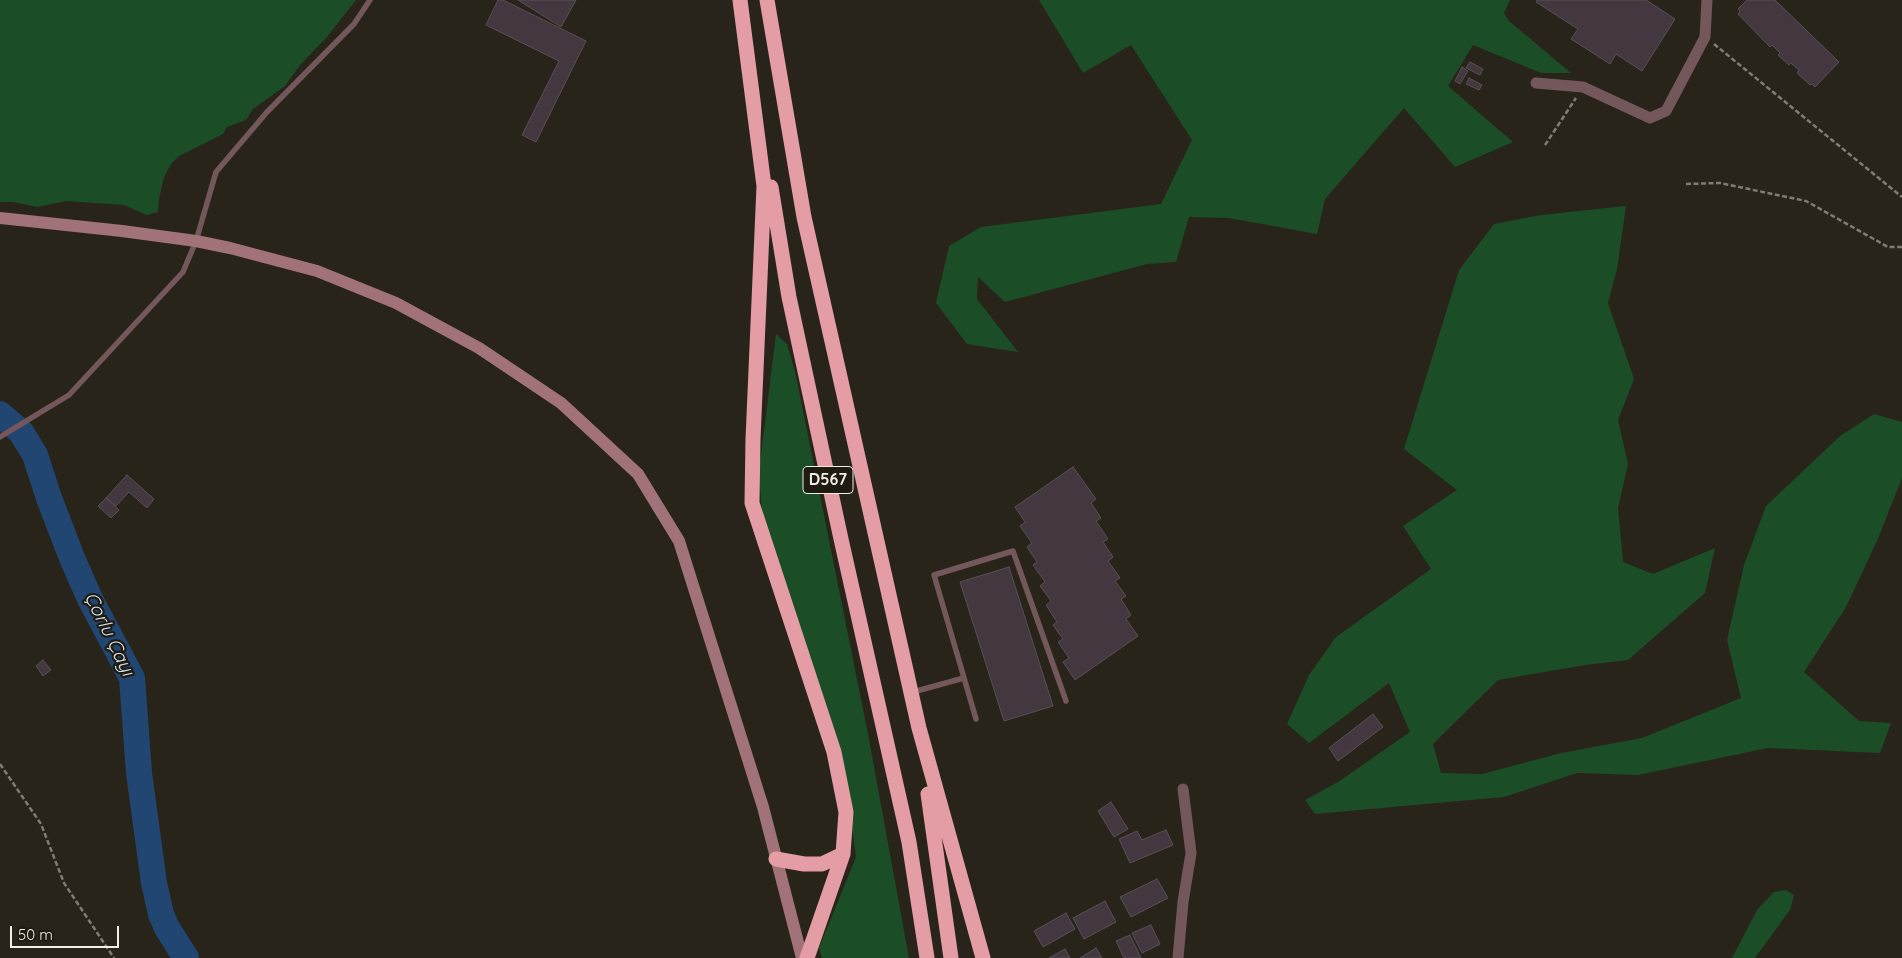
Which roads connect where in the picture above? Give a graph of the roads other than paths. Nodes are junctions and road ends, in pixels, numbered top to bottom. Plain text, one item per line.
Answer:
1 (370, 0) edge
2 (740, 0) edge
3 (767, 0) edge
4 (1706, 0) edge
5 (1536, 83) dead end
6 (0, 218) edge
7 (196, 241) junction
8 (0, 436) edge
9 (964, 678) junction
10 (911, 692) junction
11 (1066, 701) dead end
12 (976, 719) dead end
13 (919, 728) junction
14 (1183, 790) dead end
15 (843, 854) junction
16 (776, 858) junction
17 (802, 958) edge
18 (807, 958) edge
19 (927, 958) edge
20 (951, 958) edge
21 (983, 958) edge
22 (1178, 958) edge

1 - 7 lane
2 - 15 highway
2 - 19 highway, D567
3 - 10 highway, D567
4 - 5 street
6 - 7 street
7 - 8 lane
7 - 16 street
9 - 10 lane
9 - 11 lane
9 - 12 lane
10 - 13 highway, D567
13 - 20 highway, D567
13 - 21 highway
14 - 22 street
15 - 16 highway
15 - 18 highway
16 - 17 street

